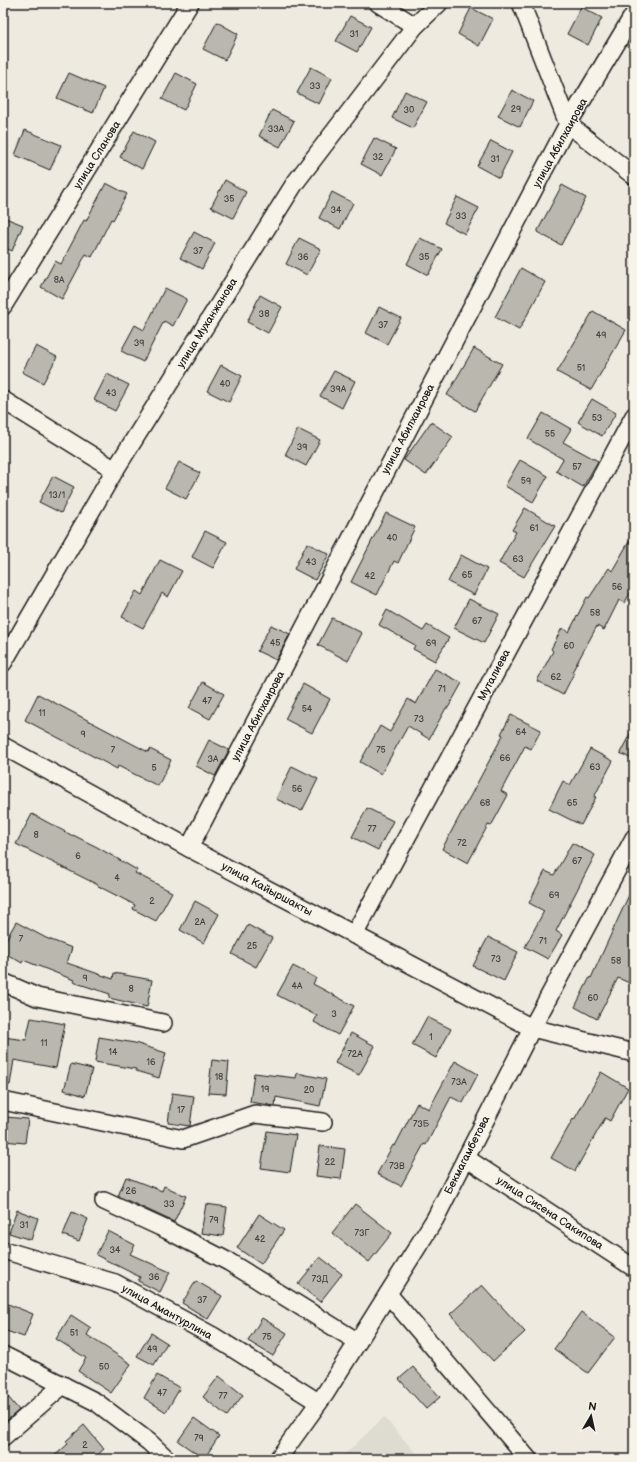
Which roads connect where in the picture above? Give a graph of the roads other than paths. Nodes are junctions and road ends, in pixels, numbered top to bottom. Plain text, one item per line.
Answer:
1 (190, 3) edge
2 (378, 3) edge
3 (439, 3) edge
4 (521, 3) edge
5 (634, 14) edge
6 (415, 26) junction
7 (568, 124) junction
8 (634, 176) edge
9 (3, 306) edge
10 (3, 400) edge
11 (634, 416) edge
12 (115, 470) junction
13 (3, 663) edge
14 (3, 746) edge
15 (634, 838) edge
16 (189, 848) junction
17 (354, 935) junction
18 (3, 982) edge
19 (163, 1023) dead end
20 (532, 1028) junction
21 (634, 1053) edge
22 (3, 1101) edge
23 (323, 1122) dead end
24 (466, 1158) junction
25 (104, 1201) dead end
26 (3, 1252) edge
27 (634, 1268) edge
28 (388, 1294) junction
29 (358, 1342) junction
30 (3, 1355) edge
31 (63, 1385) junction
32 (318, 1402) junction
33 (3, 1437) edge
34 (167, 1459) edge
35 (278, 1459) edge
36 (528, 1459) edge

1 - 9 street, улица Сланова
2 - 6 street
3 - 6 street, улица Муханжанова
4 - 7 street
5 - 7 street, улица Абилхаирова
6 - 12 street, улица Муханжанова
7 - 8 street
7 - 16 street, улица Абилхаирова
10 - 12 street
11 - 17 street, Муталиева
12 - 13 street, улица Муханжанова
14 - 16 street, улица Кайыршакты
15 - 20 street, Бекмагамбетова
16 - 17 street, улица Кайыршакты
17 - 20 street, улица Кайыршакты
18 - 19 street
20 - 21 street, улица Кайыршакты
20 - 24 street, Бекмагамбетова
22 - 23 street
24 - 27 street, улица Сисена Сакипова
24 - 28 street, Бекмагамбетова
25 - 29 street
26 - 32 street, улица Амантурлина
28 - 29 street, Бекмагамбетова
28 - 36 street
29 - 32 street, Бекмагамбетова
30 - 31 street
31 - 33 street
31 - 34 street
32 - 35 street, Бекмагамбетова

